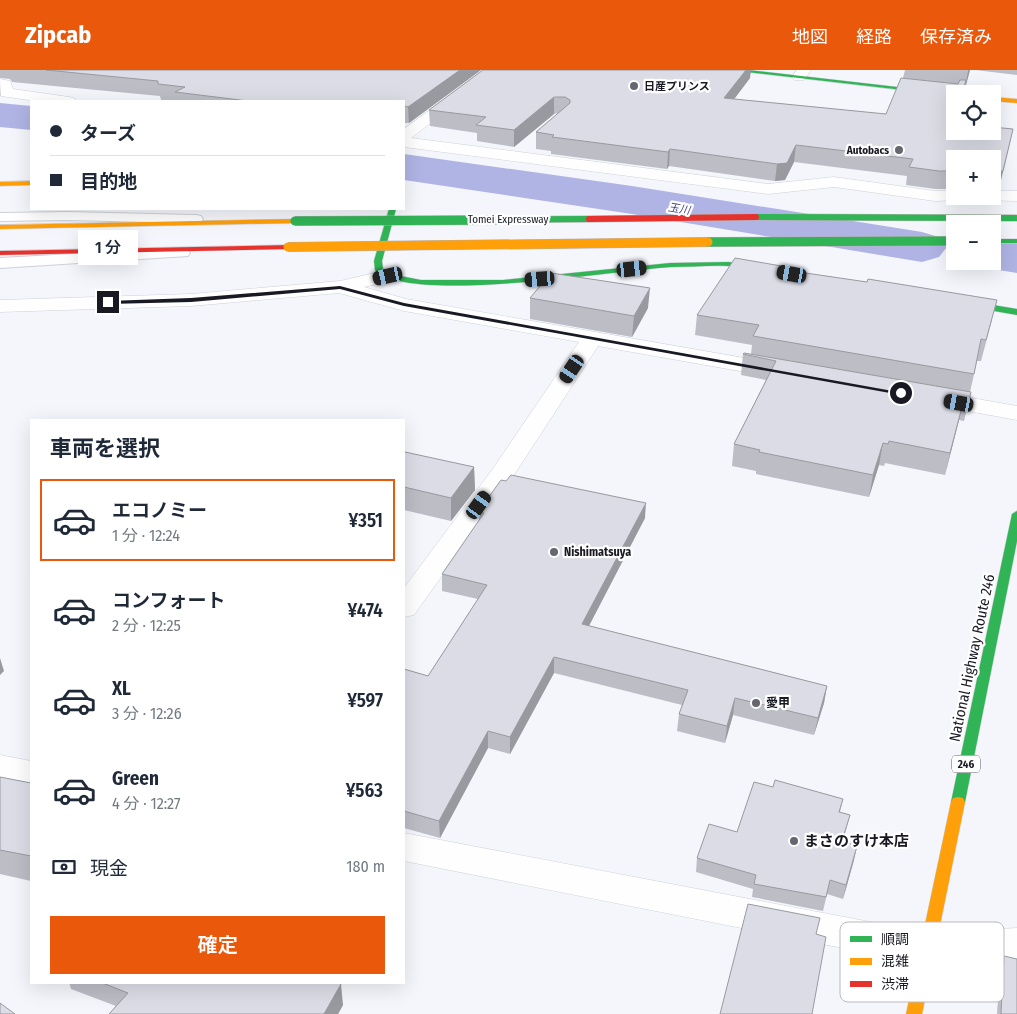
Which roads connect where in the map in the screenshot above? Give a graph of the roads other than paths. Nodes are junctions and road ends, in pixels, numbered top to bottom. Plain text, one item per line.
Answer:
1 (493, 70) edge
2 (732, 70) edge
3 (802, 74) edge
4 (0, 83) edge
5 (946, 93) edge
6 (60, 100) edge
7 (1001, 100) edge
8 (1017, 101) edge
9 (405, 135) edge
10 (405, 142) edge
11 (530, 144) dead end
12 (515, 157) junction
13 (30, 183) edge
14 (0, 184) edge
15 (946, 196) edge
16 (1001, 196) edge
17 (1017, 196) edge
18 (392, 210) edge
19 (0, 217) edge
20 (1017, 218) edge
21 (294, 221) junction
22 (0, 227) edge
23 (946, 241) edge
24 (1001, 241) edge
25 (1017, 241) edge
26 (288, 247) junction
27 (0, 253) edge
28 (0, 263) edge
29 (774, 271) edge
30 (388, 276) junction
31 (340, 287) junction
32 (941, 299) edge
33 (0, 306) edge
34 (1017, 312) edge
35 (592, 339) junction
36 (795, 374) edge
37 (910, 394) edge
38 (1017, 413) edge
39 (1017, 514) edge
40 (405, 607) edge
41 (0, 767) edge
42 (30, 773) edge
43 (405, 847) edge
44 (934, 922) edge
45 (840, 932) edge
46 (1017, 944) edge
47 (1004, 945) edge

1 - 9 street
2 - 3 main road
3 - 5 main road
4 - 6 street
7 - 8 main road
10 - 12 street
11 - 12 street
12 - 15 street
13 - 14 main road
16 - 17 street
18 - 30 main road
19 - 21 lane
20 - 21 main road, Tomei Expressway, bridge
21 - 22 main road, Tomei Expressway
23 - 26 main road, Tomei Expressway, bridge
24 - 25 main road
26 - 27 main road, Tomei Expressway
26 - 28 lane
29 - 30 main road
30 - 31 street
31 - 33 street
31 - 35 street
32 - 34 main road
35 - 36 street
35 - 40 street
37 - 38 street
39 - 44 main road, National Highway Route 246 / 246
41 - 42 street
43 - 45 street
46 - 47 street

